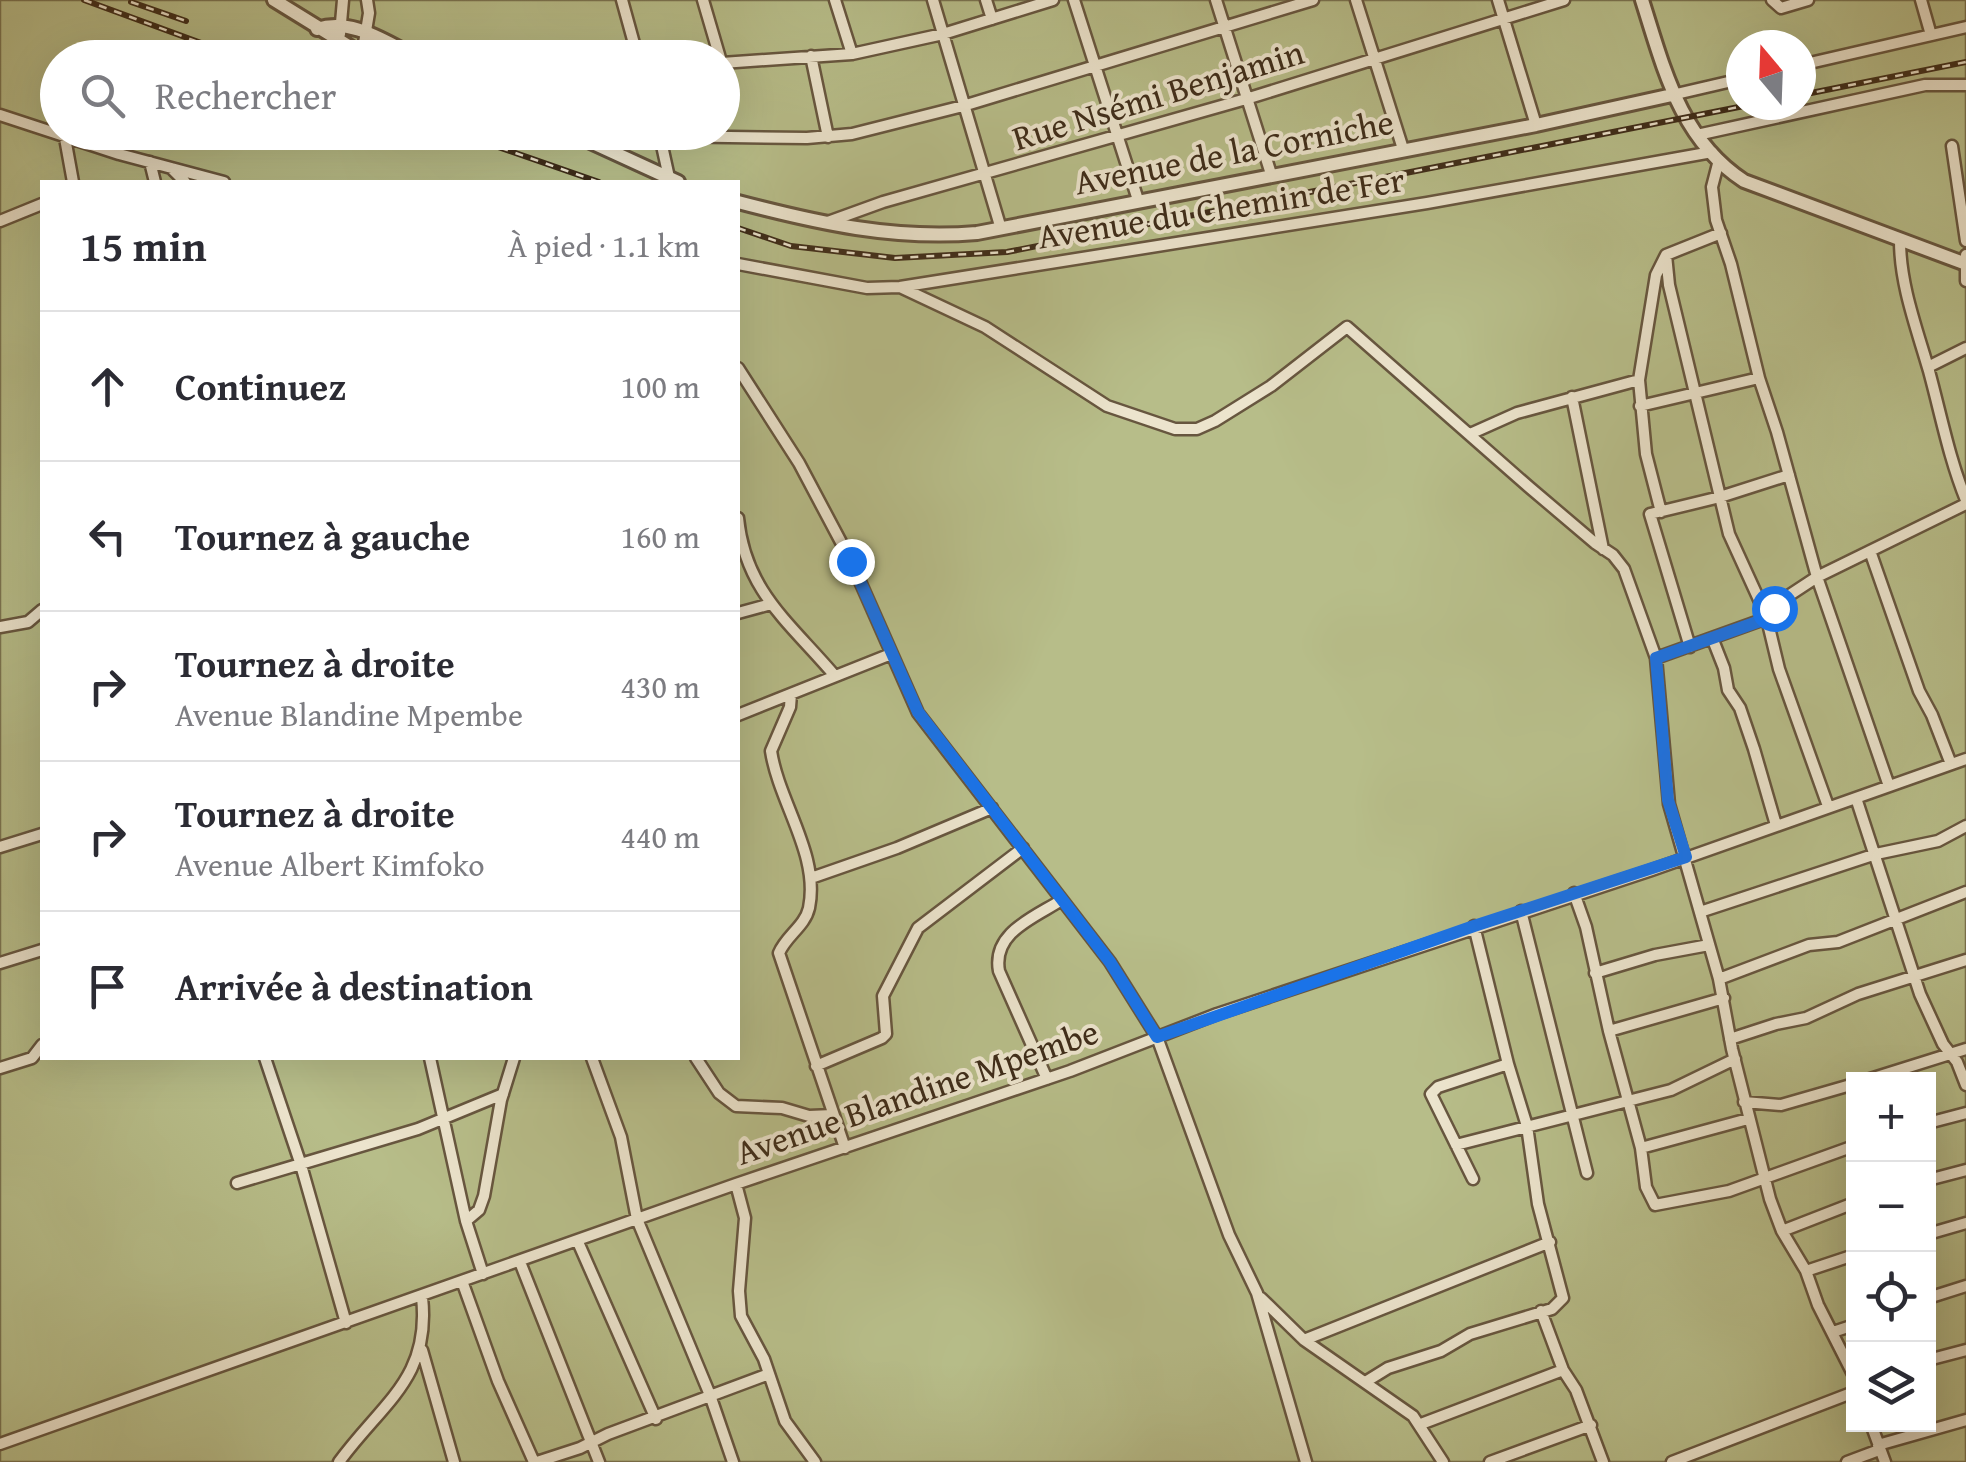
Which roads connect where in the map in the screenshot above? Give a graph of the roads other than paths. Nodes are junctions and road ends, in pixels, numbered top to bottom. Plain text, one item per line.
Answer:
1 (344, 0) edge
2 (367, 0) edge
3 (622, 0) edge
4 (703, 0) edge
5 (835, 0) edge
6 (933, 0) edge
7 (986, 0) edge
8 (1054, 0) edge
9 (1074, 0) edge
10 (1216, 0) edge
11 (1314, 0) edge
12 (1356, 0) edge
13 (1498, 0) edge
14 (1564, 0) edge
15 (1642, 0) edge
16 (1772, 0) edge
17 (1808, 0) edge
18 (1921, 0) edge
19 (279, 1) edge
20 (992, 18) junction
21 (1504, 18) junction
22 (1225, 27) junction
23 (1966, 27) edge
24 (366, 32) junction
25 (340, 34) junction
26 (943, 34) junction
27 (1931, 35) junction
28 (347, 40) edge
29 (366, 40) edge
30 (382, 40) edge
31 (633, 40) edge
32 (715, 40) edge
33 (852, 54) junction
34 (811, 56) junction
35 (1375, 58) junction
36 (740, 59) edge
37 (1816, 62) edge
38 (1096, 65) junction
39 (1726, 82) edge
40 (1966, 85) edge
41 (1672, 95) junction
42 (1246, 99) junction
43 (963, 106) junction
44 (0, 116) edge
45 (1536, 125) junction
46 (40, 130) edge
47 (740, 135) edge
48 (1697, 135) junction
49 (1117, 136) junction
50 (828, 137) junction
51 (1952, 146) dead end
52 (1403, 149) junction
53 (67, 150) edge
54 (108, 150) edge
55 (608, 150) edge
56 (664, 150) edge
57 (1715, 156) junction
58 (150, 162) junction
59 (170, 167) junction
60 (1271, 174) junction
61 (985, 176) junction
62 (73, 180) edge
63 (154, 180) edge
64 (183, 180) edge
65 (217, 180) edge
66 (671, 180) edge
67 (673, 180) edge
68 (1138, 200) junction
69 (740, 203) edge
70 (40, 205) edge
71 (0, 222) edge
72 (824, 224) junction
73 (1001, 229) junction
74 (1721, 233) junction
75 (1900, 241) junction
76 (1966, 241) edge
77 (1666, 255) junction
78 (1966, 256) edge
79 (740, 264) edge
80 (1966, 264) edge
81 (1966, 281) edge
82 (900, 287) junction
83 (1966, 348) edge
84 (1928, 367) junction
85 (740, 371) edge
86 (1759, 378) junction
87 (1638, 380) junction
88 (1694, 393) junction
89 (1572, 396) junction
90 (1640, 406) junction
91 (1470, 434) junction
92 (1950, 459) junction
93 (1966, 470) edge
94 (1789, 474) junction
95 (1720, 497) junction
96 (1966, 502) edge
97 (1661, 512) junction
98 (740, 550) edge
99 (1603, 550) junction
100 (1870, 551) junction
101 (1817, 576) junction
102 (771, 604) junction
103 (40, 612) edge
104 (740, 612) edge
105 (1766, 615) junction
106 (0, 627) edge
107 (1713, 640) junction
108 (1690, 647) junction
109 (891, 654) junction
110 (1656, 658) junction
111 (835, 676) junction
112 (792, 694) junction
113 (740, 714) edge
114 (1966, 758) edge
115 (1951, 764) junction
116 (1888, 786) junction
117 (1856, 798) junction
118 (1828, 806) junction
119 (992, 808) junction
120 (1776, 824) junction
121 (1966, 826) edge
122 (40, 835) edge
123 (0, 847) edge
124 (1024, 848) junction
125 (1876, 854) junction
126 (1686, 857) junction
127 (811, 878) junction
128 (1966, 892) edge
129 (1574, 894) junction
130 (1060, 901) junction
131 (1522, 911) junction
132 (1700, 912) junction
133 (1895, 922) junction
134 (1474, 926) junction
135 (1709, 945) junction
136 (40, 951) edge
137 (1966, 960) edge
138 (0, 963) edge
139 (1594, 973) junction
140 (1914, 977) junction
141 (1719, 979) junction
142 (1724, 998) junction
143 (1609, 1031) junction
144 (1157, 1037) junction
145 (1730, 1039) junction
146 (40, 1047) edge
147 (1966, 1049) edge
148 (1951, 1054) junction
149 (1735, 1059) junction
150 (265, 1060) edge
151 (430, 1060) edge
152 (513, 1060) edge
153 (593, 1060) edge
154 (697, 1060) edge
155 (1508, 1064) junction
156 (816, 1066) junction
157 (0, 1068) edge
158 (1892, 1072) edge
159 (1047, 1080) junction
160 (1966, 1084) edge
161 (1846, 1086) edge
162 (503, 1094) junction
163 (1627, 1099) junction
164 (1744, 1102) junction
165 (1966, 1113) edge
166 (833, 1115) junction
167 (1571, 1116) junction
168 (444, 1119) junction
169 (1748, 1119) junction
170 (1936, 1121) edge
171 (1527, 1126) junction
172 (1456, 1145) junction
173 (845, 1148) junction
174 (1641, 1148) junction
175 (1846, 1149) edge
176 (301, 1165) junction
177 (1966, 1170) edge
178 (1586, 1172) dead end
179 (1764, 1178) junction
180 (1936, 1178) edge
181 (1473, 1179) dead end
182 (237, 1183) dead end
183 (736, 1184) junction
184 (1846, 1206) edge
185 (636, 1219) junction
186 (466, 1221) junction
187 (1966, 1223) edge
188 (1782, 1231) junction
189 (1936, 1232) edge
190 (578, 1242) junction
191 (1550, 1242) junction
192 (1846, 1258) edge
193 (520, 1262) junction
194 (1806, 1271) junction
195 (483, 1274) junction
196 (462, 1281) junction
197 (1966, 1286) edge
198 (1257, 1293) junction
199 (1936, 1295) edge
200 (422, 1297) junction
201 (1541, 1311) junction
202 (346, 1323) junction
203 (1846, 1328) edge
204 (1832, 1332) junction
205 (1304, 1340) junction
206 (422, 1349) junction
207 (1966, 1350) edge
208 (1936, 1358) edge
209 (1846, 1360) edge
210 (1563, 1370) junction
211 (769, 1374) junction
212 (1367, 1381) junction
213 (710, 1395) junction
214 (1846, 1395) edge
215 (656, 1419) junction
216 (1966, 1420) edge
217 (1421, 1424) junction
218 (1590, 1425) junction
219 (591, 1442) junction
220 (0, 1444) edge
221 (1881, 1453) edge
222 (339, 1462) edge
223 (454, 1462) edge
224 (535, 1462) edge
225 (599, 1462) edge
226 (733, 1462) edge
227 (815, 1462) edge
228 (1306, 1462) edge
229 (1443, 1462) edge
230 (1490, 1462) edge
231 (1602, 1462) edge
232 (1672, 1462) edge
233 (1847, 1462) edge

1 - 25 street
2 - 24 street
3 - 31 street
4 - 32 street
5 - 33 street
6 - 26 street
7 - 20 street
8 - 20 street
9 - 38 street
10 - 22 street
11 - 22 street
12 - 35 street
13 - 21 street
14 - 21 street, Rue Nsémi Benjamin
15 - 41 street
16 - 17 street
18 - 27 street
19 - 25 street
20 - 26 street
21 - 35 street, Rue Nsémi Benjamin
21 - 45 street
22 - 38 street
22 - 42 street
23 - 27 street
24 - 25 street
24 - 29 street
24 - 30 street
25 - 28 street
26 - 33 street
26 - 43 street
27 - 37 street
33 - 34 street
34 - 36 street
34 - 50 street
35 - 42 street, Rue Nsémi Benjamin
35 - 52 street
38 - 43 street
38 - 49 street
39 - 41 street, Avenue de la Corniche
40 - 48 street
41 - 45 street, Avenue de la Corniche
41 - 48 street
42 - 49 street, Rue Nsémi Benjamin
42 - 60 street
43 - 50 street
43 - 61 street
44 - 46 street
45 - 52 street, Avenue de la Corniche
47 - 50 street
48 - 57 street
49 - 61 street, Rue Nsémi Benjamin
49 - 68 street
51 - 76 street
52 - 60 street, Avenue de la Corniche
53 - 62 street
54 - 58 street
55 - 66 street
56 - 67 street
57 - 74 street
57 - 75 street
57 - 82 street, Avenue du Chemin de Fer
58 - 59 street
58 - 63 street
59 - 64 street
59 - 65 street
60 - 68 street, Avenue de la Corniche
61 - 72 street, Rue Nsémi Benjamin
61 - 73 street
68 - 73 street, Avenue de la Corniche
69 - 72 street, Avenue de la Corniche
70 - 71 street
72 - 73 street, Avenue de la Corniche
74 - 77 street
74 - 86 street
75 - 80 street
75 - 84 street
77 - 87 street
77 - 88 street
78 - 80 street
79 - 82 street, Avenue du Chemin de Fer
80 - 81 street
82 - 91 street
83 - 84 street
84 - 92 street
85 - 109 street
86 - 88 street
86 - 94 street
87 - 89 street
87 - 90 street
88 - 90 street
88 - 95 street
89 - 91 street
89 - 99 street
90 - 97 street
91 - 99 street
92 - 93 street
92 - 96 street
94 - 95 street
94 - 101 street
95 - 97 street
95 - 105 street
96 - 100 street
97 - 108 street
98 - 102 street
99 - 110 street
100 - 101 street
100 - 115 street
101 - 105 street
101 - 116 street
102 - 104 street
102 - 111 street
103 - 106 street
105 - 107 street
105 - 118 street
107 - 108 street
107 - 120 street
108 - 110 street
109 - 111 street
109 - 119 street
110 - 126 street
111 - 112 street
112 - 113 street
112 - 127 street
114 - 115 street, Avenue Blandine Mpembe
115 - 116 street, Avenue Blandine Mpembe
116 - 117 street, Avenue Blandine Mpembe
117 - 118 street, Avenue Blandine Mpembe
117 - 125 street
118 - 120 street, Avenue Blandine Mpembe
119 - 124 street
119 - 127 street
120 - 126 street, Avenue Blandine Mpembe
121 - 125 street
122 - 123 street
124 - 130 street
124 - 156 street
125 - 132 street
125 - 133 street
126 - 129 street, Avenue Blandine Mpembe
126 - 132 street
127 - 156 street
128 - 133 street
129 - 131 street, Avenue Blandine Mpembe
129 - 139 street
130 - 144 street
130 - 159 street
131 - 134 street, Avenue Blandine Mpembe
131 - 167 street
132 - 135 street
133 - 140 street
133 - 141 street
134 - 144 street, Avenue Blandine Mpembe
134 - 155 street
135 - 139 street
135 - 141 street
136 - 138 street
137 - 140 street
139 - 143 street
140 - 145 street
140 - 148 street
141 - 142 street
142 - 143 street
142 - 145 street
143 - 163 street
144 - 159 street, Avenue Blandine Mpembe
144 - 198 street
145 - 149 street
146 - 157 street
147 - 148 street
148 - 158 street
148 - 160 street
149 - 163 street
149 - 164 street
150 - 176 street
151 - 168 street
152 - 162 street
153 - 185 street
154 - 166 street
155 - 171 street
155 - 172 street
156 - 166 street
159 - 173 street, Avenue Blandine Mpembe
161 - 164 street
162 - 168 street
162 - 186 street
163 - 167 street
163 - 174 street
164 - 169 street
165 - 170 street
166 - 173 street
167 - 171 street
167 - 178 street
168 - 176 street
168 - 186 street
169 - 174 street
169 - 179 street
171 - 172 street
171 - 191 street
172 - 181 street
173 - 183 street, Avenue Blandine Mpembe
174 - 179 street
175 - 179 street
176 - 182 street
176 - 202 street
177 - 180 street
179 - 188 street
183 - 185 street, Avenue Blandine Mpembe
183 - 211 street
184 - 188 street
185 - 190 street, Avenue Blandine Mpembe
185 - 213 street
186 - 195 street
187 - 189 street
188 - 194 street
190 - 193 street, Avenue Blandine Mpembe
190 - 215 street
191 - 201 street
191 - 205 street
192 - 194 street
193 - 195 street, Avenue Blandine Mpembe
193 - 219 street
194 - 204 street
195 - 196 street, Avenue Blandine Mpembe
196 - 200 street, Avenue Blandine Mpembe
196 - 224 street
197 - 199 street
198 - 205 street
198 - 228 street
200 - 202 street, Avenue Blandine Mpembe
200 - 206 street
201 - 210 street
201 - 212 street
202 - 220 street, Avenue Blandine Mpembe
203 - 204 street
204 - 209 street
205 - 212 street
206 - 222 street
206 - 223 street
207 - 208 street
210 - 217 street
210 - 218 street
211 - 213 street
211 - 227 street
212 - 217 street
213 - 215 street
213 - 226 street
214 - 232 street
215 - 219 street
216 - 221 street
217 - 229 street
218 - 230 street
218 - 231 street
219 - 224 street
219 - 225 street
221 - 233 street

